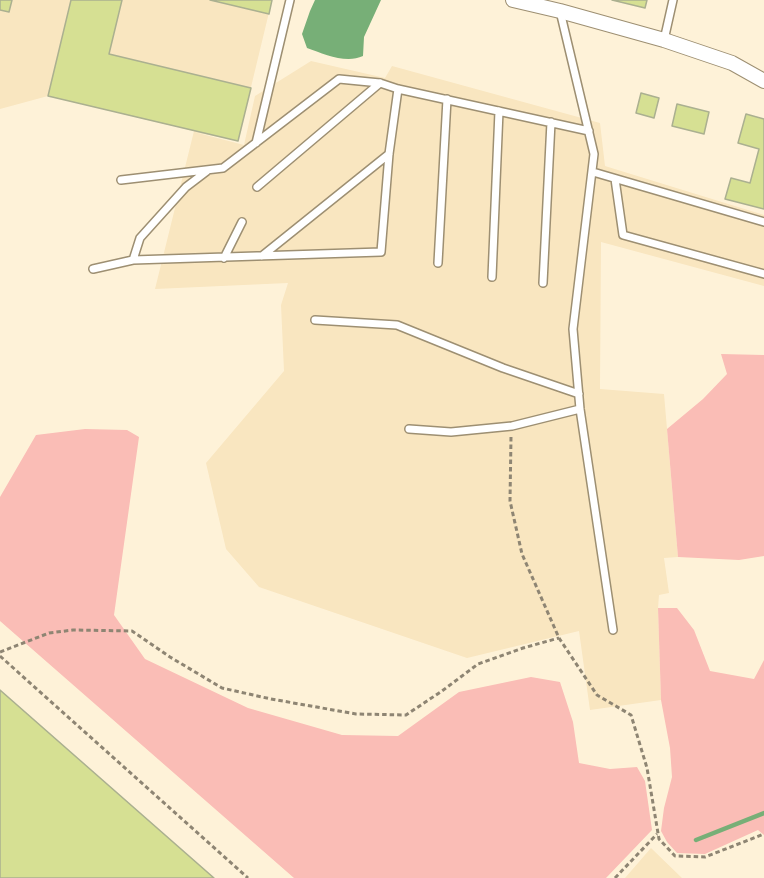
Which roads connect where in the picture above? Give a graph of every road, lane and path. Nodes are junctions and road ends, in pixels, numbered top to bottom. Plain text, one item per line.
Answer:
1 (290, 0) edge
2 (513, 0) edge
3 (673, 0) edge
4 (560, 11) junction
5 (664, 40) junction
6 (764, 81) edge
7 (380, 83) junction
8 (398, 89) junction
9 (447, 99) junction
10 (499, 111) junction
11 (551, 122) junction
12 (589, 131) junction
13 (256, 142) junction
14 (388, 154) junction
15 (209, 170) junction
16 (593, 172) junction
17 (615, 179) junction
18 (121, 180) dead end
19 (257, 187) dead end
20 (242, 222) dead end
21 (764, 222) edge
22 (262, 256) junction
23 (224, 258) junction
24 (133, 260) junction
25 (438, 263) dead end
26 (93, 269) dead end
27 (764, 274) edge
28 (492, 277) dead end
29 (543, 283) dead end
30 (315, 320) dead end
31 (579, 394) junction
32 (580, 409) junction
33 (512, 426) junction
34 (410, 429) dead end
35 (613, 630) dead end
36 (559, 638) junction
37 (0, 654) edge
38 (658, 833) junction
39 (763, 836) edge
40 (248, 878) edge
41 (615, 878) edge

1 - 13 lane
2 - 4 street
3 - 5 lane
4 - 5 street
4 - 12 lane
5 - 6 street
7 - 8 lane
7 - 13 lane
7 - 19 lane
8 - 9 lane
8 - 14 lane
9 - 10 lane
9 - 25 lane
10 - 11 lane
10 - 28 lane
11 - 12 lane
11 - 29 lane
12 - 16 lane
13 - 15 lane
14 - 22 lane
14 - 22 lane
15 - 18 lane
15 - 24 lane
16 - 17 lane
16 - 31 lane
17 - 21 lane
17 - 27 lane
20 - 23 lane
22 - 23 lane
23 - 24 lane
24 - 26 lane
30 - 31 lane
31 - 32 lane
32 - 33 lane
32 - 35 lane
33 - 34 lane
33 - 36 path
36 - 37 path
36 - 38 path
37 - 40 path
38 - 39 path
38 - 41 path

